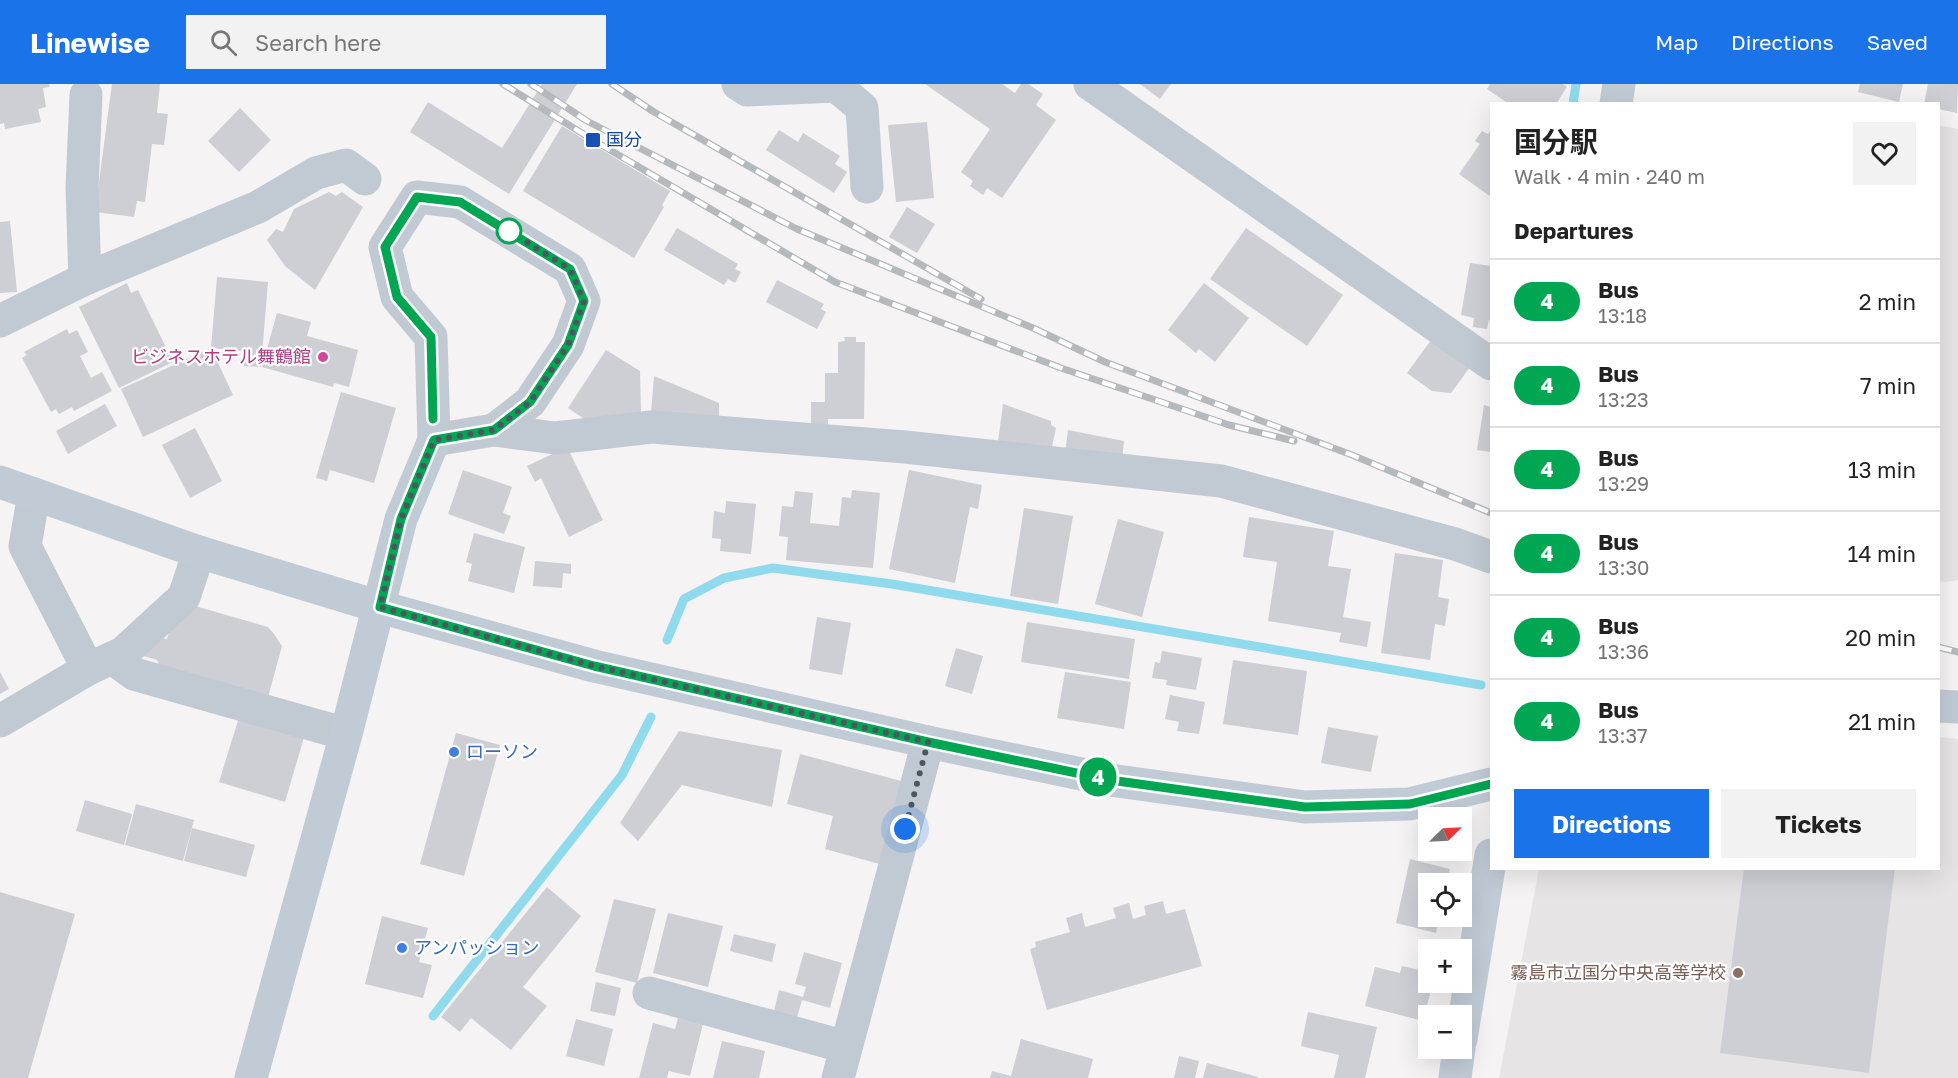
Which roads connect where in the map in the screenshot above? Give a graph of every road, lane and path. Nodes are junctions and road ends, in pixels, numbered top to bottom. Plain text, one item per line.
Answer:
1 (738, 84) edge
2 (1090, 84) edge
3 (1619, 84) edge
4 (86, 95) dead end
5 (1616, 102) edge
6 (365, 179) dead end
7 (867, 187) dead end
8 (85, 279) junction
9 (0, 321) edge
10 (1490, 363) edge
11 (494, 430) junction
12 (434, 440) junction
13 (0, 482) edge
14 (34, 494) junction
15 (199, 552) junction
16 (1490, 557) edge
17 (380, 607) junction
18 (100, 663) junction
19 (1940, 706) edge
20 (1958, 707) edge
21 (0, 721) edge
22 (346, 734) junction
23 (928, 742) junction
24 (1490, 784) edge
25 (1490, 861) edge
26 (649, 993) dead end
27 (1467, 1005) edge
28 (846, 1047) junction
29 (1458, 1059) edge
30 (251, 1078) edge
31 (838, 1078) edge
32 (1455, 1078) edge

1 - 7 street
2 - 10 street
3 - 5 street
4 - 8 street
6 - 8 street
8 - 9 street
11 - 12 street
11 - 12 street
11 - 16 street
12 - 17 street
13 - 14 street
14 - 15 street
14 - 18 street
15 - 17 street
15 - 18 street
17 - 22 street
17 - 23 street
18 - 21 street
18 - 22 street
19 - 20 street
22 - 30 street
23 - 24 street
23 - 28 street
25 - 27 street
26 - 28 street
28 - 31 street
29 - 32 street

